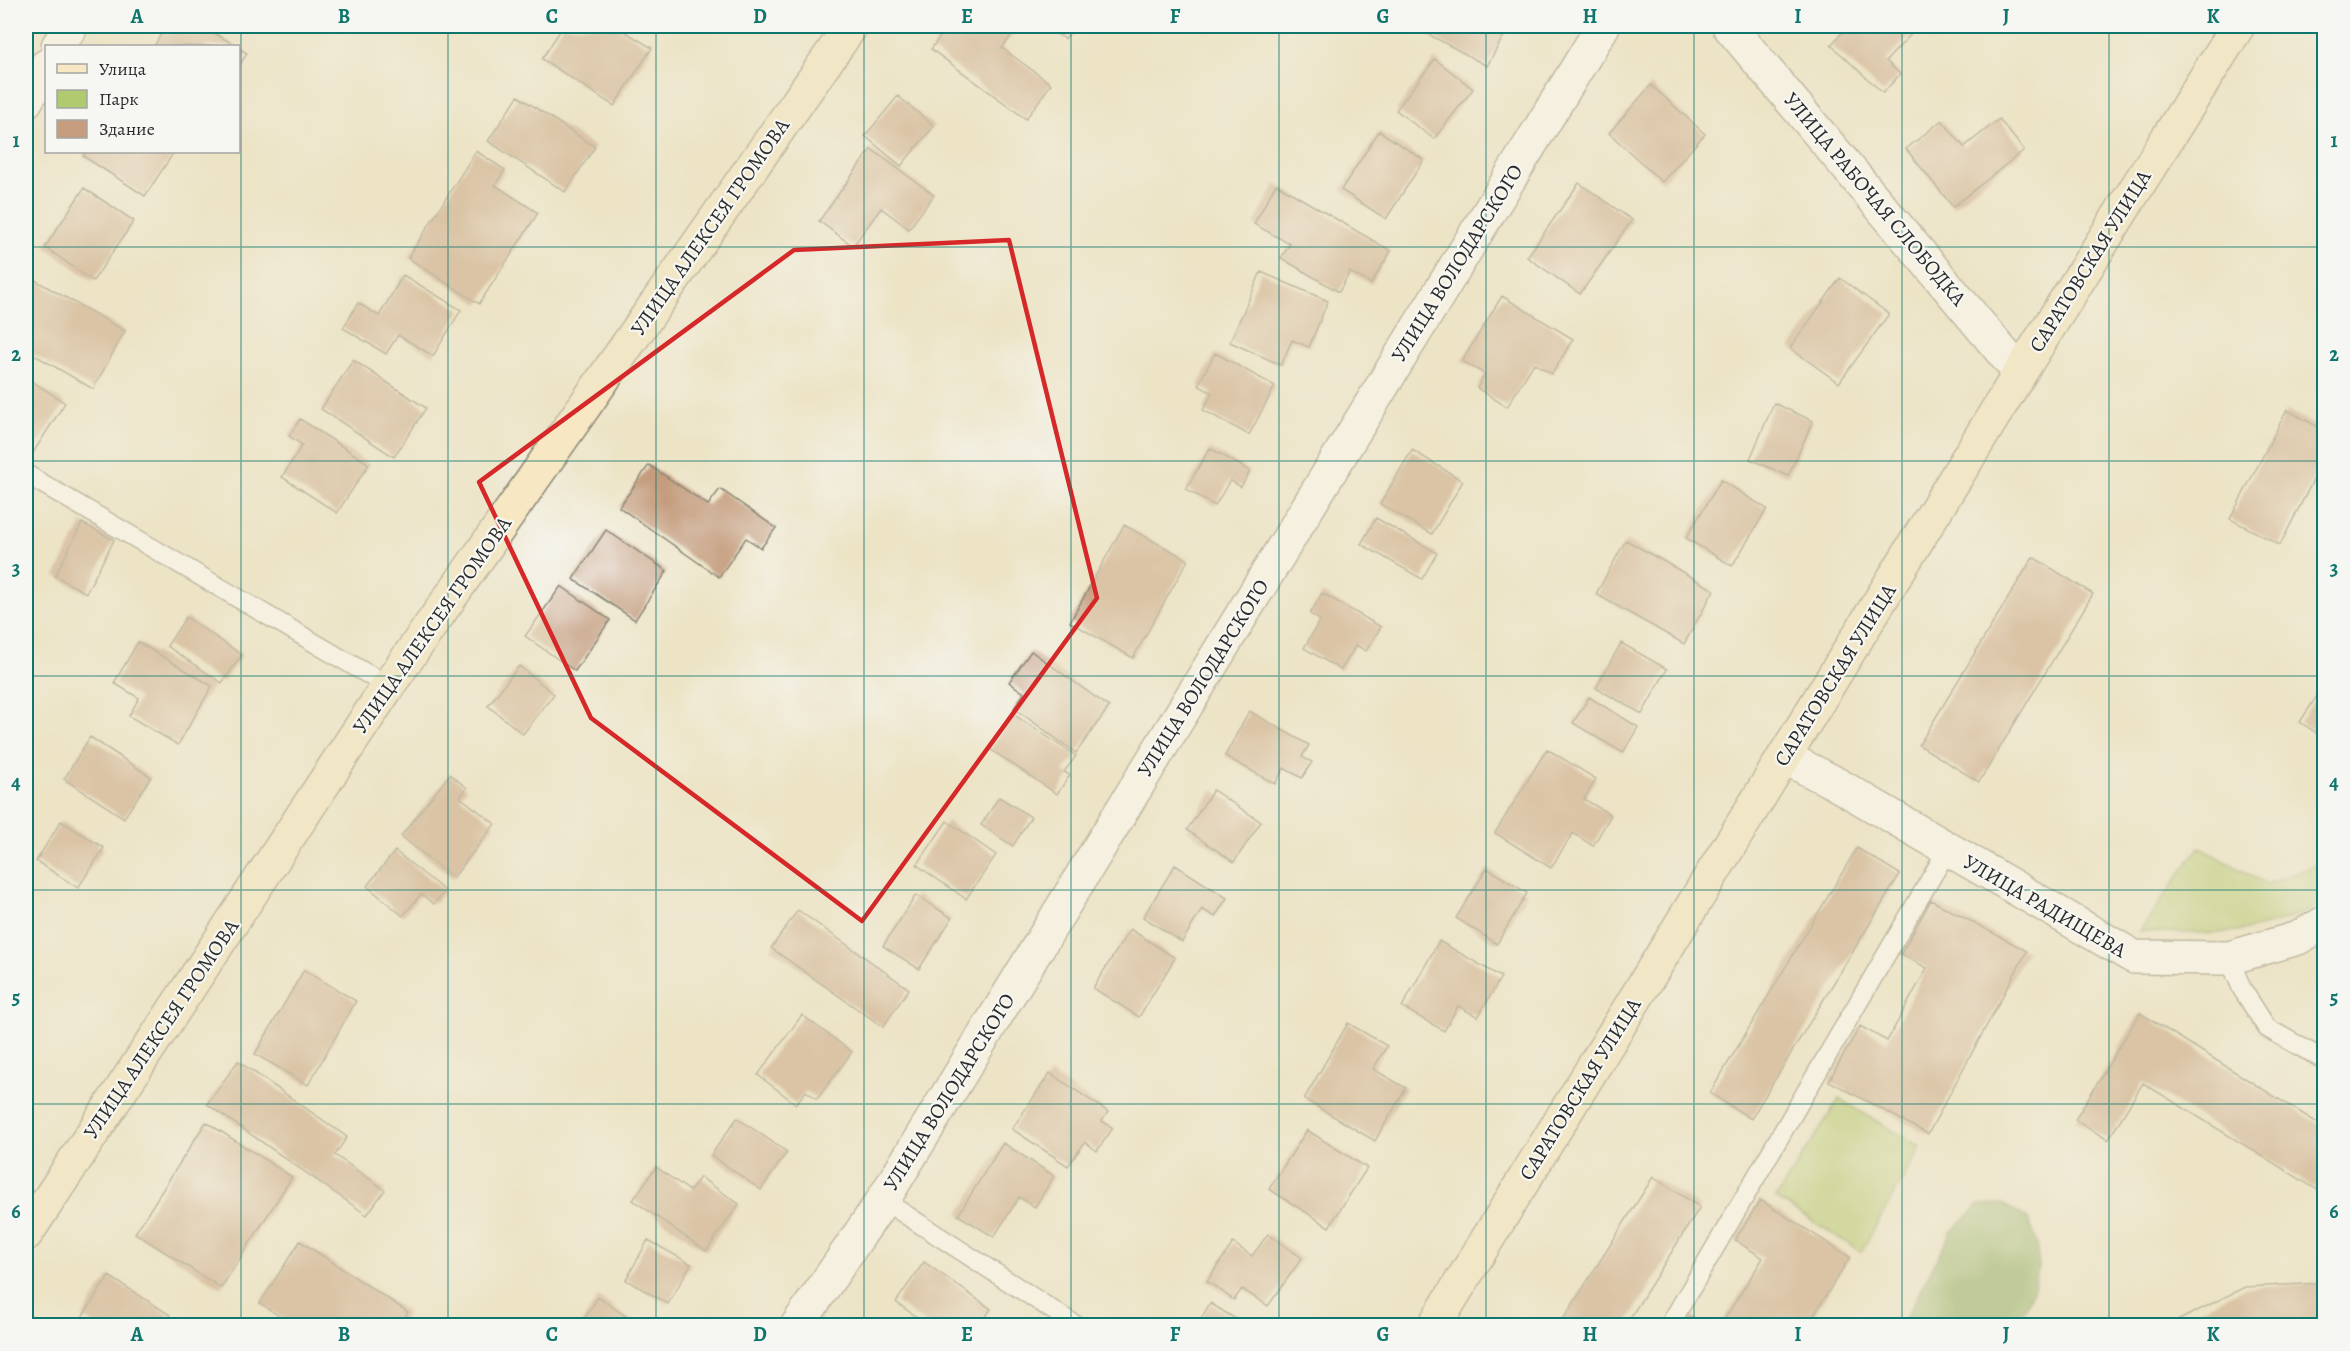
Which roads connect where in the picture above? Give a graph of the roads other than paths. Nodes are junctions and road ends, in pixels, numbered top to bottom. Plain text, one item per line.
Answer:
1 (71, 26) edge
2 (851, 26) edge
3 (1603, 26) edge
4 (1729, 26) edge
5 (2238, 26) edge
6 (59, 45) edge
7 (45, 68) edge
8 (26, 101) edge
9 (2020, 373) junction
10 (26, 474) edge
11 (388, 686) junction
12 (1784, 757) junction
13 (1948, 849) junction
14 (2325, 923) edge
15 (2229, 958) junction
16 (2325, 1060) edge
17 (883, 1200) junction
18 (27, 1230) edge
19 (797, 1326) edge
20 (1077, 1326) edge
21 (1434, 1326) edge
22 (1669, 1326) edge

1 - 6 street
2 - 11 street, УЛИЦА АЛЕКСЕЯ ГРОМОВА
3 - 17 street, УЛИЦА ВОЛОДАРСКОГО
4 - 9 street, УЛИЦА РАБОЧАЯ СЛОБОДКА
5 - 9 street, САРАТОВСКАЯ УЛИЦА
7 - 8 street
9 - 12 street, САРАТОВСКАЯ УЛИЦА
10 - 11 lane
11 - 18 street, УЛИЦА АЛЕКСЕЯ ГРОМОВА
12 - 13 street, УЛИЦА РАДИЩЕВА
12 - 21 street, САРАТОВСКАЯ УЛИЦА
13 - 15 street, УЛИЦА РАДИЩЕВА
13 - 22 lane
14 - 15 street, УЛИЦА РАДИЩЕВА
15 - 16 lane
17 - 19 street, УЛИЦА ВОЛОДАРСКОГО
17 - 20 lane

